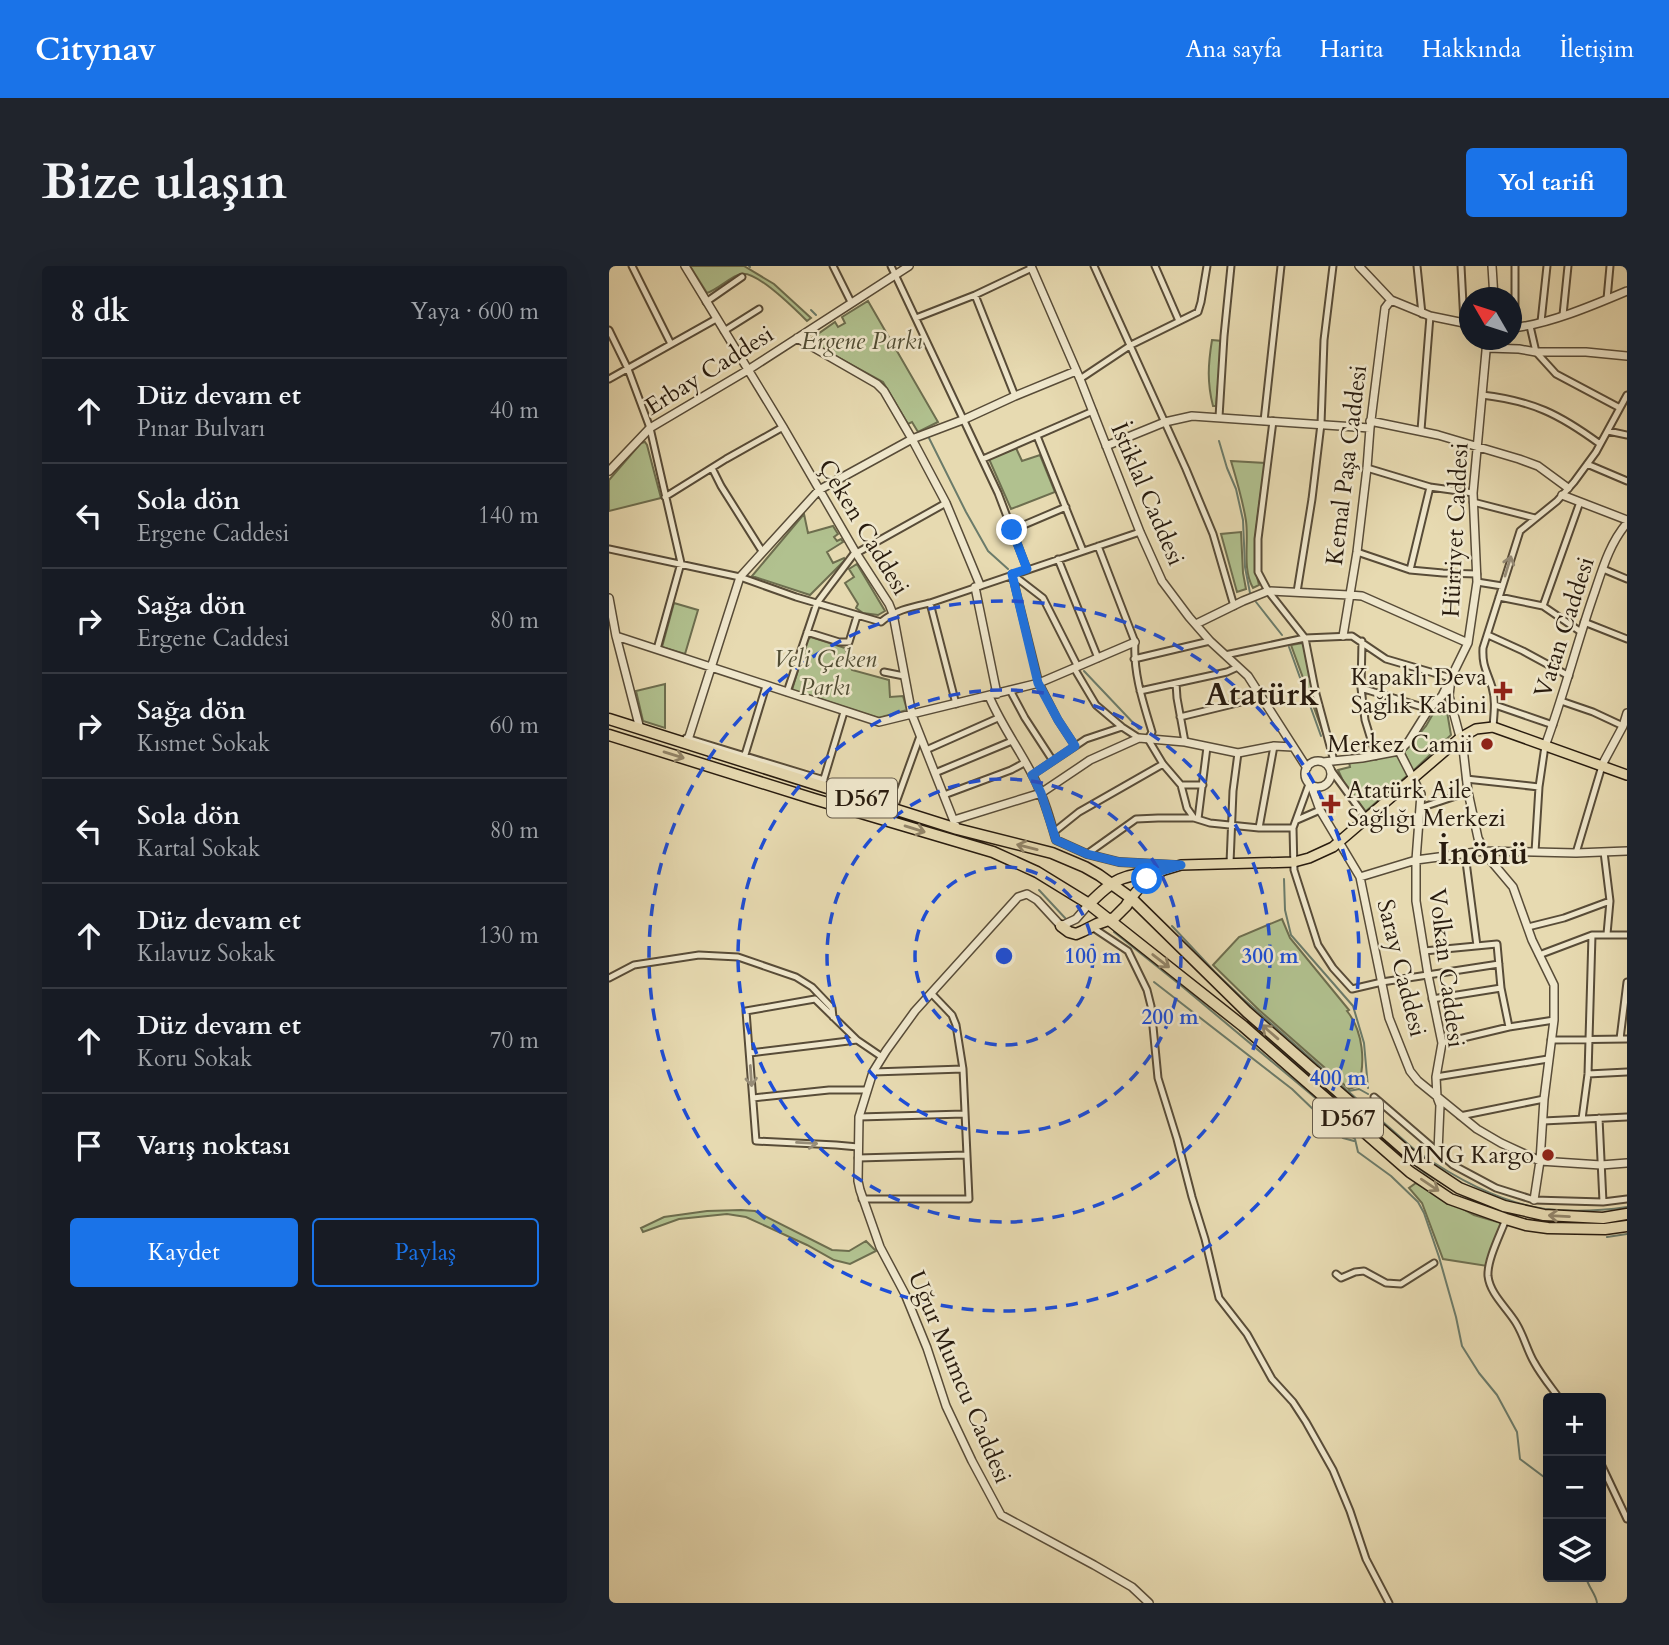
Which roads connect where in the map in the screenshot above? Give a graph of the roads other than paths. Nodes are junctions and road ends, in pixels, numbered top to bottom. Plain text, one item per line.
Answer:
1 (632, 266) edge
2 (685, 266) edge
3 (833, 266) edge
4 (909, 266) edge
5 (1094, 266) edge
6 (1155, 266) edge
7 (1207, 266) edge
8 (1231, 266) edge
9 (1281, 266) edge
10 (1333, 266) edge
11 (1359, 266) edge
12 (1417, 266) edge
13 (1461, 266) edge
14 (1492, 266) edge
15 (1515, 266) edge
16 (1546, 266) edge
17 (1567, 266) edge
18 (1610, 266) edge
19 (1031, 267) edge
20 (893, 270) edge
21 (742, 277) dead end
22 (1463, 287) edge
23 (1494, 287) edge
24 (1514, 287) edge
25 (1627, 291) edge
26 (975, 295) junction
27 (1607, 299) junction
28 (1391, 300) junction
29 (706, 302) junction
30 (851, 302) junction
31 (759, 309) dead end
32 (1422, 314) junction
33 (1563, 315) junction
34 (1430, 316) junction
35 (916, 318) junction
36 (716, 319) junction
37 (1179, 321) junction
38 (1459, 322) edge
39 (1541, 322) junction
40 (1522, 326) edge
41 (1530, 326) junction
42 (609, 330) edge
43 (724, 331) junction
44 (797, 338) junction
45 (671, 344) junction
46 (1131, 345) junction
47 (1486, 350) edge
48 (1522, 350) edge
49 (1536, 352) junction
50 (1627, 356) edge
51 (628, 369) junction
52 (748, 370) junction
53 (1076, 371) junction
54 (609, 379) edge
55 (1080, 379) junction
56 (1482, 395) junction
57 (1627, 395) edge
58 (1016, 396) junction
59 (1620, 408) junction
60 (1093, 411) junction
61 (1213, 417) junction
62 (965, 419) junction
63 (1264, 421) junction
64 (1273, 421) junction
65 (1165, 422) junction
66 (1321, 424) junction
67 (1370, 425) junction
68 (783, 427) junction
69 (650, 428) junction
70 (1421, 430) junction
71 (1608, 431) junction
72 (1627, 435) edge
73 (1037, 436) junction
74 (916, 437) junction
75 (1600, 444) junction
76 (1106, 446) junction
77 (1478, 447) junction
78 (983, 459) junction
79 (1587, 464) junction
80 (712, 468) junction
81 (1367, 468) junction
82 (609, 471) edge
83 (1627, 481) edge
84 (1430, 487) junction
85 (819, 490) junction
86 (1565, 492) junction
87 (666, 497) junction
88 (1473, 497) junction
89 (1580, 502) junction
90 (946, 503) junction
91 (1066, 507) junction
92 (1535, 517) junction
93 (1627, 522) edge
94 (1012, 530) junction
95 (1140, 532) junction
96 (1098, 546) junction
97 (609, 549) edge
98 (762, 551) junction
99 (1083, 551) junction
100 (1357, 551) junction
101 (856, 553) junction
102 (1058, 559) junction
103 (681, 563) junction
104 (1027, 569) junction
105 (1603, 569) junction
106 (1410, 570) junction
107 (1012, 574) junction
108 (740, 577) junction
109 (1477, 578) junction
110 (1627, 579) edge
111 (977, 586) junction
112 (1502, 586) junction
113 (1268, 591) junction
114 (1297, 592) junction
115 (1349, 595) junction
116 (1499, 597) junction
117 (609, 598) edge
118 (817, 603) junction
119 (930, 603) junction
120 (1234, 606) junction
121 (1543, 606) junction
122 (893, 614) junction
123 (857, 616) junction
124 (1584, 622) junction
125 (1196, 624) junction
126 (807, 632) junction
127 (1581, 632) junction
128 (1343, 635) junction
129 (1488, 635) junction
130 (613, 636) edge
131 (1305, 638) junction
132 (1627, 639) edge
133 (1210, 641) junction
134 (1362, 641) junction
135 (1135, 642) junction
136 (1468, 643) junction
137 (657, 649) junction
138 (1225, 655) junction
139 (1098, 658) junction
140 (1134, 659) junction
141 (711, 667) junction
142 (1076, 667) junction
143 (1238, 667) junction
144 (884, 672) dead end
145 (904, 676) junction
146 (1569, 676) junction
147 (1451, 678) junction
148 (1038, 683) junction
149 (1176, 684) junction
150 (766, 686) junction
151 (1361, 688) junction
152 (1010, 690) junction
153 (1140, 691) junction
154 (787, 692) junction
155 (993, 695) junction
156 (1262, 697) junction
157 (1561, 701) junction
158 (956, 704) junction
159 (1495, 705) junction
160 (1429, 709) junction
161 (844, 712) junction
162 (912, 715) junction
163 (1627, 715) edge
164 (1180, 716) junction
165 (998, 718) junction
166 (609, 719) edge
167 (1553, 725) junction
168 (639, 726) junction
169 (1623, 726) junction
170 (1122, 727) junction
171 (1493, 727) junction
172 (609, 735) edge
173 (920, 736) junction
174 (1139, 738) junction
175 (1460, 738) junction
176 (1147, 739) junction
177 (687, 741) junction
178 (1012, 741) junction
179 (1185, 742) junction
180 (1075, 746) junction
181 (1274, 746) junction
182 (1545, 746) junction
183 (1207, 747) junction
184 (1293, 747) junction
185 (926, 750) junction
186 (1399, 751) junction
187 (1238, 753) junction
188 (1376, 756) junction
189 (744, 759) junction
190 (1053, 761) junction
191 (1334, 761) junction
192 (1324, 762) junction
193 (1024, 763) junction
194 (1163, 764) junction
195 (1602, 765) junction
196 (1307, 768) junction
197 (1331, 770) junction
198 (935, 773) junction
199 (1032, 775) junction
200 (1627, 775) edge
201 (1414, 778) junction
202 (1466, 779) junction
203 (823, 783) junction
204 (1181, 785) junction
205 (1203, 785) junction
206 (1310, 785) junction
207 (1539, 787) junction
208 (1468, 792) junction
209 (1041, 793) junction
210 (944, 795) junction
211 (894, 808) junction
212 (1420, 808) junction
213 (1319, 810) junction
214 (1196, 819) junction
215 (1367, 819) junction
216 (1296, 820) junction
217 (955, 825) junction
218 (1232, 825) junction
219 (1259, 828) junction
220 (1293, 828) junction
221 (1054, 832) junction
222 (1339, 843) junction
223 (1484, 851) junction
224 (1627, 851) edge
225 (1535, 852) junction
226 (1604, 852) junction
227 (1576, 853) junction
228 (1087, 854) junction
229 (1465, 854) junction
230 (1416, 860) junction
231 (1294, 862) junction
232 (1230, 863) junction
233 (1181, 865) junction
234 (1161, 871) junction
235 (1360, 877) junction
236 (1112, 884) junction
237 (1131, 898) junction
238 (1610, 901) junction
239 (1089, 904) junction
240 (1108, 919) junction
241 (1061, 926) junction
242 (1528, 926) junction
243 (1092, 927) junction
244 (1607, 934) junction
245 (1592, 935) junction
246 (1627, 935) edge
247 (1478, 946) junction
248 (1424, 951) junction
249 (1539, 955) junction
250 (1499, 964) junction
251 (1427, 975) junction
252 (609, 978) edge
253 (1382, 982) junction
254 (1627, 982) edge
255 (1501, 988) junction
256 (931, 993) junction
257 (1432, 999) junction
258 (833, 1017) junction
259 (1554, 1020) junction
260 (1509, 1027) junction
261 (1590, 1039) junction
262 (1623, 1039) edge
263 (857, 1040) junction
264 (1551, 1040) junction
265 (1441, 1043) junction
266 (750, 1053) junction
267 (882, 1057) junction
268 (1548, 1059) junction
269 (963, 1069) junction
270 (873, 1072) junction
271 (1627, 1072) edge
272 (1588, 1074) junction
273 (1436, 1077) junction
274 (867, 1090) junction
275 (1374, 1097) dead end
276 (1437, 1097) junction
277 (753, 1098) junction
278 (1544, 1099) junction
279 (964, 1114) junction
280 (1460, 1116) junction
281 (1627, 1116) edge
282 (859, 1117) junction
283 (1582, 1118) junction
284 (1599, 1118) junction
285 (1543, 1121) junction
286 (858, 1147) junction
287 (1438, 1152) junction
288 (966, 1155) junction
289 (858, 1158) junction
290 (1540, 1161) junction
291 (1627, 1163) edge
292 (1601, 1165) junction
293 (862, 1199) junction
294 (1627, 1199) edge
295 (1534, 1200) junction
296 (1603, 1202) junction
297 (1627, 1214) edge
298 (1506, 1219) junction
299 (1627, 1226) edge
300 (1434, 1263) dead end
301 (1336, 1274) dead end
302 (1556, 1393) edge
303 (1606, 1475) edge
304 (1627, 1519) edge
305 (1149, 1603) edge
306 (1389, 1603) edge

1 - 45 street
2 - 29 street, Çeken Caddesi
3 - 30 street
4 - 20 street, Erbay Caddesi
5 - 46 street
6 - 37 street
7 - 37 street
8 - 61 street
9 - 63 street
10 - 66 street
11 - 28 street
12 - 32 street
13 - 22 street
14 - 23 street
15 - 24 street
16 - 39 street
17 - 33 street
18 - 27 street
19 - 26 street
19 - 53 street, İstiklal Caddesi
20 - 30 street, Erbay Caddesi
20 - 35 street
21 - 29 street
25 - 27 street
26 - 35 street
26 - 58 street
27 - 33 street
28 - 32 street
28 - 67 street, Kemal Paşa Caddesi
29 - 36 street, Çeken Caddesi
30 - 44 street, Erbay Caddesi
31 - 43 street
32 - 34 street
33 - 39 street
34 - 38 street
34 - 70 street
35 - 62 street
36 - 43 street, Çeken Caddesi
36 - 45 street
37 - 46 street
39 - 41 street
40 - 41 street
41 - 49 street
42 - 51 street
43 - 52 street, Çeken Caddesi
44 - 52 street, Erbay Caddesi
44 - 74 street
45 - 51 street
46 - 55 street
46 - 65 street
47 - 56 street, Hürriyet Caddesi
48 - 49 street
49 - 50 street
49 - 59 street
51 - 54 street
51 - 69 street
52 - 68 street, Çeken Caddesi
52 - 69 street, Erbay Caddesi
53 - 55 street, İstiklal Caddesi
53 - 58 street
55 - 60 street, İstiklal Caddesi
56 - 75 street
56 - 77 street, Hürriyet Caddesi
57 - 59 street
58 - 62 street
59 - 71 street
60 - 73 street
60 - 76 street, İstiklal Caddesi
61 - 63 street
61 - 65 street
62 - 74 street
62 - 78 street
63 - 64 street
64 - 66 street
64 - 113 street
65 - 76 street
65 - 120 street
66 - 67 street
66 - 114 street
67 - 70 street
67 - 81 street, Kemal Paşa Caddesi
68 - 80 street
68 - 85 street, Çeken Caddesi
69 - 82 street, Erbay Caddesi
69 - 87 street
70 - 77 street
71 - 72 street
71 - 75 street
73 - 78 street
73 - 91 street
74 - 85 street
74 - 90 street
75 - 79 street
76 - 95 street, İstiklal Caddesi
77 - 86 street
77 - 88 street, Hürriyet Caddesi
78 - 94 street
79 - 83 street
79 - 86 street
80 - 87 street
80 - 98 street
81 - 84 street
81 - 100 street, Kemal Paşa Caddesi
84 - 88 street
84 - 106 street
85 - 98 street
85 - 101 street, Çeken Caddesi
86 - 89 street
86 - 92 street
87 - 103 street
88 - 92 street
88 - 109 street, Hürriyet Caddesi
89 - 93 street
89 - 121 street
90 - 101 street
90 - 111 street
91 - 94 street
91 - 99 street
112 -> 92 street
93 - 105 street, Vatan Caddesi
94 - 104 street
95 - 96 street
95 - 125 street, İstiklal Caddesi
96 - 99 street
96 - 135 street
97 - 103 street
98 - 108 street
99 - 102 street
100 - 106 street
100 - 115 street, Kemal Paşa Caddesi
101 - 118 street
101 - 122 street, Çeken Caddesi
102 - 104 street
102 - 139 street
103 - 108 street
103 - 137 street
104 - 107 street
105 - 110 street
105 - 124 street, Vatan Caddesi
106 - 109 street
107 - 111 street
107 - 142 street
107 - 148 street
108 - 118 street
108 - 141 street
109 - 112 street
109 - 136 street, Hürriyet Caddesi
111 - 119 street
111 - 155 street
112 - 116 street
113 - 114 street
113 - 120 street
113 - 131 street
114 - 115 street
115 - 128 street, Kemal Paşa Caddesi
115 - 136 street
116 - 121 street
116 - 129 street
117 - 130 street
118 - 123 street
118 - 126 street
119 - 122 street
119 - 158 street
120 - 125 street
121 - 127 street
122 - 123 street
122 - 145 street, Çeken Caddesi
123 - 126 street
124 - 127 street, Vatan Caddesi
124 - 132 street
125 - 133 street, İstiklal Caddesi
126 - 154 street
127 - 146 street, Vatan Caddesi
128 - 131 street
128 - 134 street
129 - 146 street
129 - 159 street
130 - 137 street
130 - 168 street
131 - 138 street
131 - 191 street
133 - 138 street, İstiklal Caddesi
133 - 140 street
134 - 147 street
134 - 151 street
135 - 139 street
135 - 140 street
136 - 147 street, Hürriyet Caddesi
137 - 141 street
138 - 143 street, İstiklal Caddesi
139 - 142 street
140 - 153 street
141 - 150 street
141 - 177 street
142 - 148 street
142 - 170 street
143 - 149 street
143 - 156 street, İstiklal Caddesi
144 - 145 street
145 - 162 street, Çeken Caddesi
146 - 157 street, Vatan Caddesi
147 - 160 street, Hürriyet Caddesi
147 - 175 street
148 - 152 street
148 - 180 street
149 - 153 street
149 - 164 street
150 - 154 street
150 - 189 street
151 - 160 street
151 - 188 street
152 - 155 street
152 - 190 street
153 - 176 street
154 - 161 street
155 - 158 street
155 - 165 street
156 - 164 street
156 - 184 street, İstiklal Caddesi
157 - 167 street, Vatan Caddesi
157 - 169 street
158 - 162 street
159 - 167 street
159 - 171 street
160 - 186 street, Hürriyet Caddesi
161 - 162 street
161 - 203 street
162 - 173 street, Çeken Caddesi
163 - 169 street
164 - 179 street
165 - 178 street
165 - 185 street
166 - 168 highway, D567
167 - 182 street, Vatan Caddesi
168 - 177 highway, D567
169 - 195 street
170 - 174 street
170 - 180 street
171 - 175 main road
171 - 182 main road
172 -> 239 highway, D567
173 - 185 street, Çeken Caddesi
173 - 211 street
174 - 176 street
174 - 209 street
175 - 201 main road
175 - 202 street
176 - 179 street
176 - 194 street
177 - 189 highway, D567
178 - 193 street
178 - 198 street
179 - 183 street
180 - 190 street
181 - 184 street
181 - 187 street
181 - 219 street
182 - 195 main road
182 - 207 street
183 - 187 street
183 - 205 street
184 - 196 street
185 - 198 street, Çeken Caddesi
186 - 188 street
186 - 201 street, Volkan Caddesi
187 - 218 street
188 - 191 street
189 - 203 highway, D567
190 - 199 street
191 - 192 street
192 - 196 street
192 - 197 street
193 - 199 street
193 - 210 street
194 - 204 street
194 - 221 street
195 - 200 main road
195 - 227 street
196 - 206 street
197 - 206 street
197 - 215 street
198 - 210 street, Çeken Caddesi
199 - 209 street
201 - 212 street, Volkan Caddesi
201 - 215 main road
202 - 207 street
202 - 208 street
203 - 211 highway, D567
204 - 205 street
204 - 214 street
205 - 214 street
206 - 213 street
206 - 216 street
207 - 225 street
208 - 212 street
208 - 223 street
209 - 217 street
209 - 221 street
210 - 217 street, Çeken Caddesi
211 - 217 highway, D567
212 - 230 street, Volkan Caddesi
213 - 216 street
213 - 222 street
214 - 218 street
214 - 228 street
215 - 222 main road
216 - 220 street
236 -> 217 highway, D567
218 - 219 street
218 - 232 street
219 - 220 street
220 - 231 street
221 - 228 street
222 - 231 main road
222 - 235 street, Saray Caddesi
223 - 225 street
223 - 229 street
223 - 242 street
224 - 226 street
225 - 227 street
226 - 227 street
226 - 238 street
228 - 233 street
229 - 230 street
229 - 247 street
230 - 235 street
230 - 248 street, Volkan Caddesi
231 - 232 main road
231 - 253 street
232 - 233 main road
233 - 234 main road
234 - 236 highway
234 - 237 main road
235 - 253 street, Saray Caddesi
236 - 237 highway, D567
236 - 239 highway
237 - 240 highway
297 -> 237 highway, D567
238 - 242 street
238 - 244 street
239 - 240 highway, D567
239 - 241 street
240 - 243 highway
240 -> 298 highway, D567
241 - 243 highway
241 - 256 street, Uğur Mumcu Caddesi
242 - 249 street
243 - 306 street
244 - 245 street
244 - 246 street
245 - 249 street
245 - 261 street
247 - 248 street
247 - 250 street
248 - 251 street, Volkan Caddesi
249 - 259 street
250 - 251 street
250 - 255 street
251 - 253 street
251 - 257 street, Volkan Caddesi
252 - 258 street
253 - 276 street, Saray Caddesi
254 - 262 street
255 - 257 street
255 - 260 street
256 - 267 street, Uğur Mumcu Caddesi
256 - 269 street
257 - 265 street, Volkan Caddesi
258 - 263 street
258 - 266 street
259 - 260 street
259 - 264 street
260 - 265 street
261 - 262 street
261 - 264 street
261 - 272 street
263 - 266 street
263 - 267 street
264 - 268 street
265 - 273 street, Volkan Caddesi
266 -> 277 street
267 - 270 street, Uğur Mumcu Caddesi
268 - 273 street
268 - 278 street
269 - 270 street
269 - 279 street
270 - 274 street, Uğur Mumcu Caddesi
271 - 272 street
272 - 283 street
273 - 276 street, Volkan Caddesi
274 - 277 street
274 - 282 street, Uğur Mumcu Caddesi
275 - 287 street
276 - 280 street, Saray Caddesi
276 - 287 street, Volkan Caddesi
277 -> 286 street
278 - 280 street
278 - 285 street
279 - 282 street
279 - 288 street
280 - 290 street, Saray Caddesi
281 - 284 street
282 - 286 street, Uğur Mumcu Caddesi
283 - 284 street
283 - 285 street
284 - 292 street
285 - 290 street
286 - 289 street, Uğur Mumcu Caddesi
287 - 295 street
288 - 289 street
288 - 293 street
289 - 293 street, Uğur Mumcu Caddesi
290 - 292 street, Saray Caddesi
290 - 295 street
291 - 292 street, Saray Caddesi
292 - 296 street
293 - 305 street, Uğur Mumcu Caddesi
294 - 296 street
295 - 296 street
298 - 299 highway, D567
298 - 302 street
300 - 301 street
303 - 304 street

